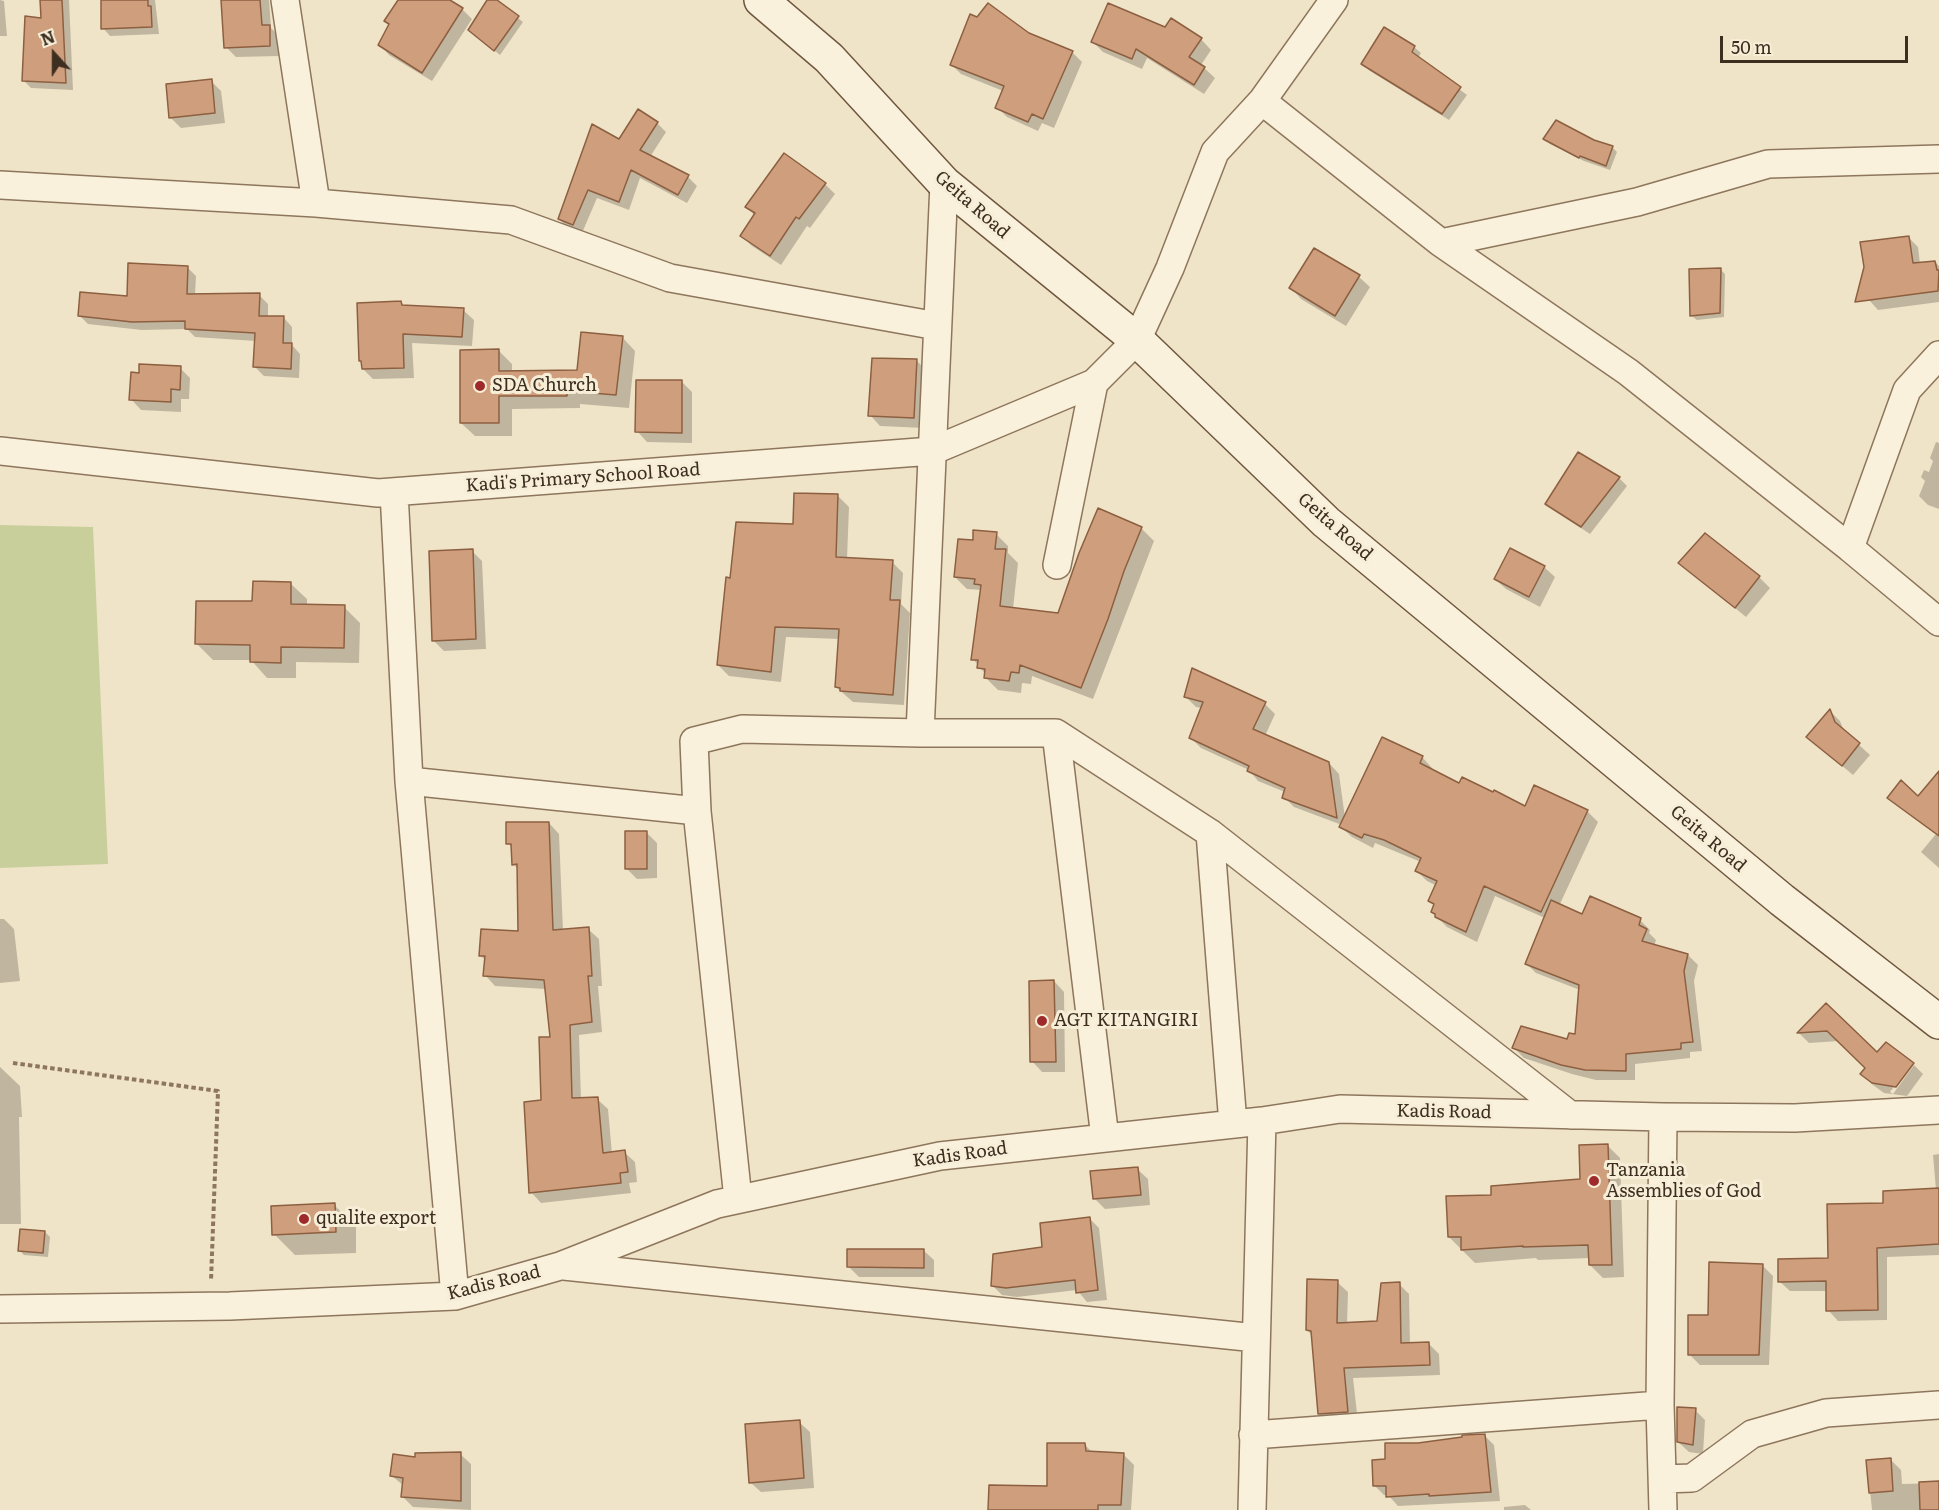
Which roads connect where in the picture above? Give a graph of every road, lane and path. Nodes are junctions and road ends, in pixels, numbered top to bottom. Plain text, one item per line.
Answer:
1 (285, 0) edge
2 (761, 0) edge
3 (1334, 0) edge
4 (1262, 101) junction
5 (1939, 159) edge
6 (944, 183) junction
7 (0, 185) edge
8 (316, 203) junction
9 (1441, 243) junction
10 (938, 326) junction
11 (1137, 340) junction
12 (1939, 355) edge
13 (1094, 383) junction
14 (0, 451) edge
15 (932, 451) junction
16 (394, 492) junction
17 (1850, 548) junction
18 (1057, 565) dead end
19 (1939, 622) edge
20 (920, 733) junction
21 (1056, 733) junction
22 (409, 781) junction
23 (697, 811) junction
24 (1210, 833) junction
25 (1939, 1022) edge
26 (13, 1064) dead end
27 (1939, 1110) edge
28 (1570, 1115) junction
29 (1663, 1117) junction
30 (1262, 1121) junction
31 (1233, 1124) junction
32 (1105, 1138) junction
33 (738, 1199) junction
34 (560, 1266) junction
35 (455, 1296) junction
36 (210, 1306) junction
37 (0, 1309) edge
38 (1256, 1338) junction
39 (1660, 1405) junction
40 (1939, 1405) edge
41 (1253, 1435) junction
42 (1663, 1479) junction
43 (1252, 1510) edge
44 (1663, 1510) edge

1 - 8 street
2 - 6 main road, Geita Road
3 - 4 street
4 - 9 street
4 - 11 street
5 - 9 street
6 - 10 street
6 - 11 main road, Geita Road
7 - 8 street
8 - 10 street
9 - 17 street
10 - 15 street
11 - 13 street, Kadi's Primary School Road
11 - 25 main road, Geita Road
12 - 17 street
13 - 15 street, Kadi's Primary School Road
13 - 18 street
14 - 16 street, Kadi's Primary School Road
15 - 16 street, Kadi's Primary School Road
15 - 20 street
16 - 22 street
17 - 19 street
20 - 21 street
20 - 23 street
21 - 24 street
21 - 32 street
22 - 23 street
22 - 35 street
23 - 33 street
24 - 28 street
24 - 31 street
26 - 36 path
27 - 29 street, Kadis Road
28 - 29 street, Kadis Road
28 - 30 street, Kadis Road
29 - 39 street
30 - 31 street, Kadis Road
30 - 38 street
31 - 32 street, Kadis Road
32 - 33 street, Kadis Road
33 - 34 street, Kadis Road
34 - 35 street, Kadis Road
34 - 38 street
35 - 36 street, Kadis Road
36 - 37 street, Kadis Road
38 - 41 street
39 - 41 street
39 - 42 street
40 - 42 street
41 - 43 street
42 - 44 street

